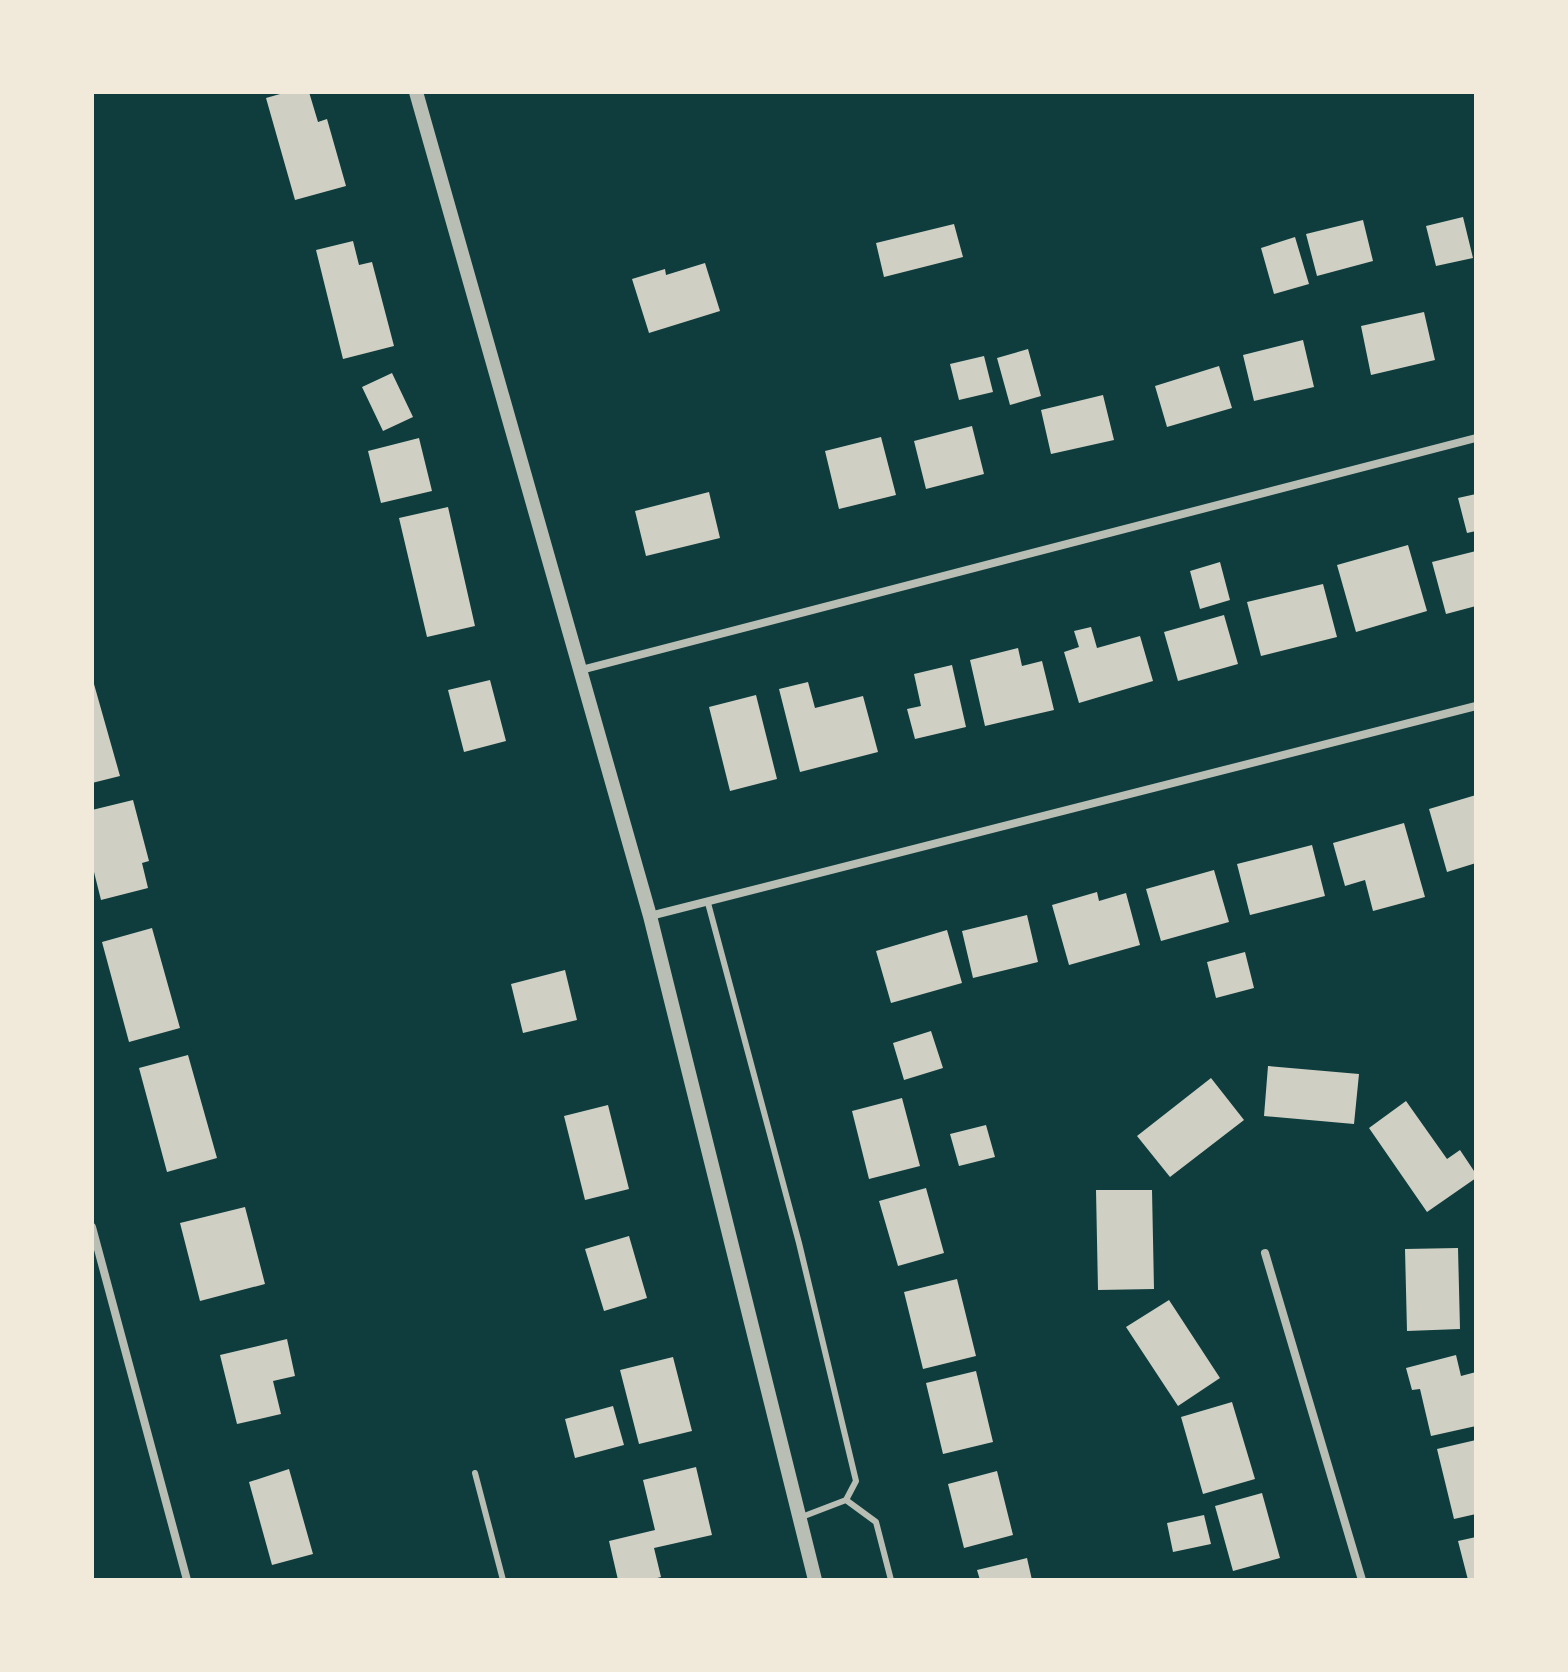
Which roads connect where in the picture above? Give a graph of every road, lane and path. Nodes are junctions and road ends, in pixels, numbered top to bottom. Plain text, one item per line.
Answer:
1 (416, 92) edge
2 (1476, 438) edge
3 (581, 670) junction
4 (1476, 706) edge
5 (708, 903) junction
6 (650, 916) junction
7 (92, 1227) edge
8 (1265, 1253) dead end
9 (475, 1473) dead end
10 (846, 1500) junction
11 (799, 1518) junction
12 (187, 1580) edge
13 (503, 1580) edge
14 (815, 1580) edge
15 (891, 1580) edge
16 (1362, 1580) edge

1 - 3 street
2 - 3 street
3 - 6 street
4 - 5 street
5 - 6 street
5 - 10 lane
6 - 11 street
7 - 12 street
8 - 16 street
9 - 13 lane
10 - 11 lane
10 - 15 lane
11 - 14 street

